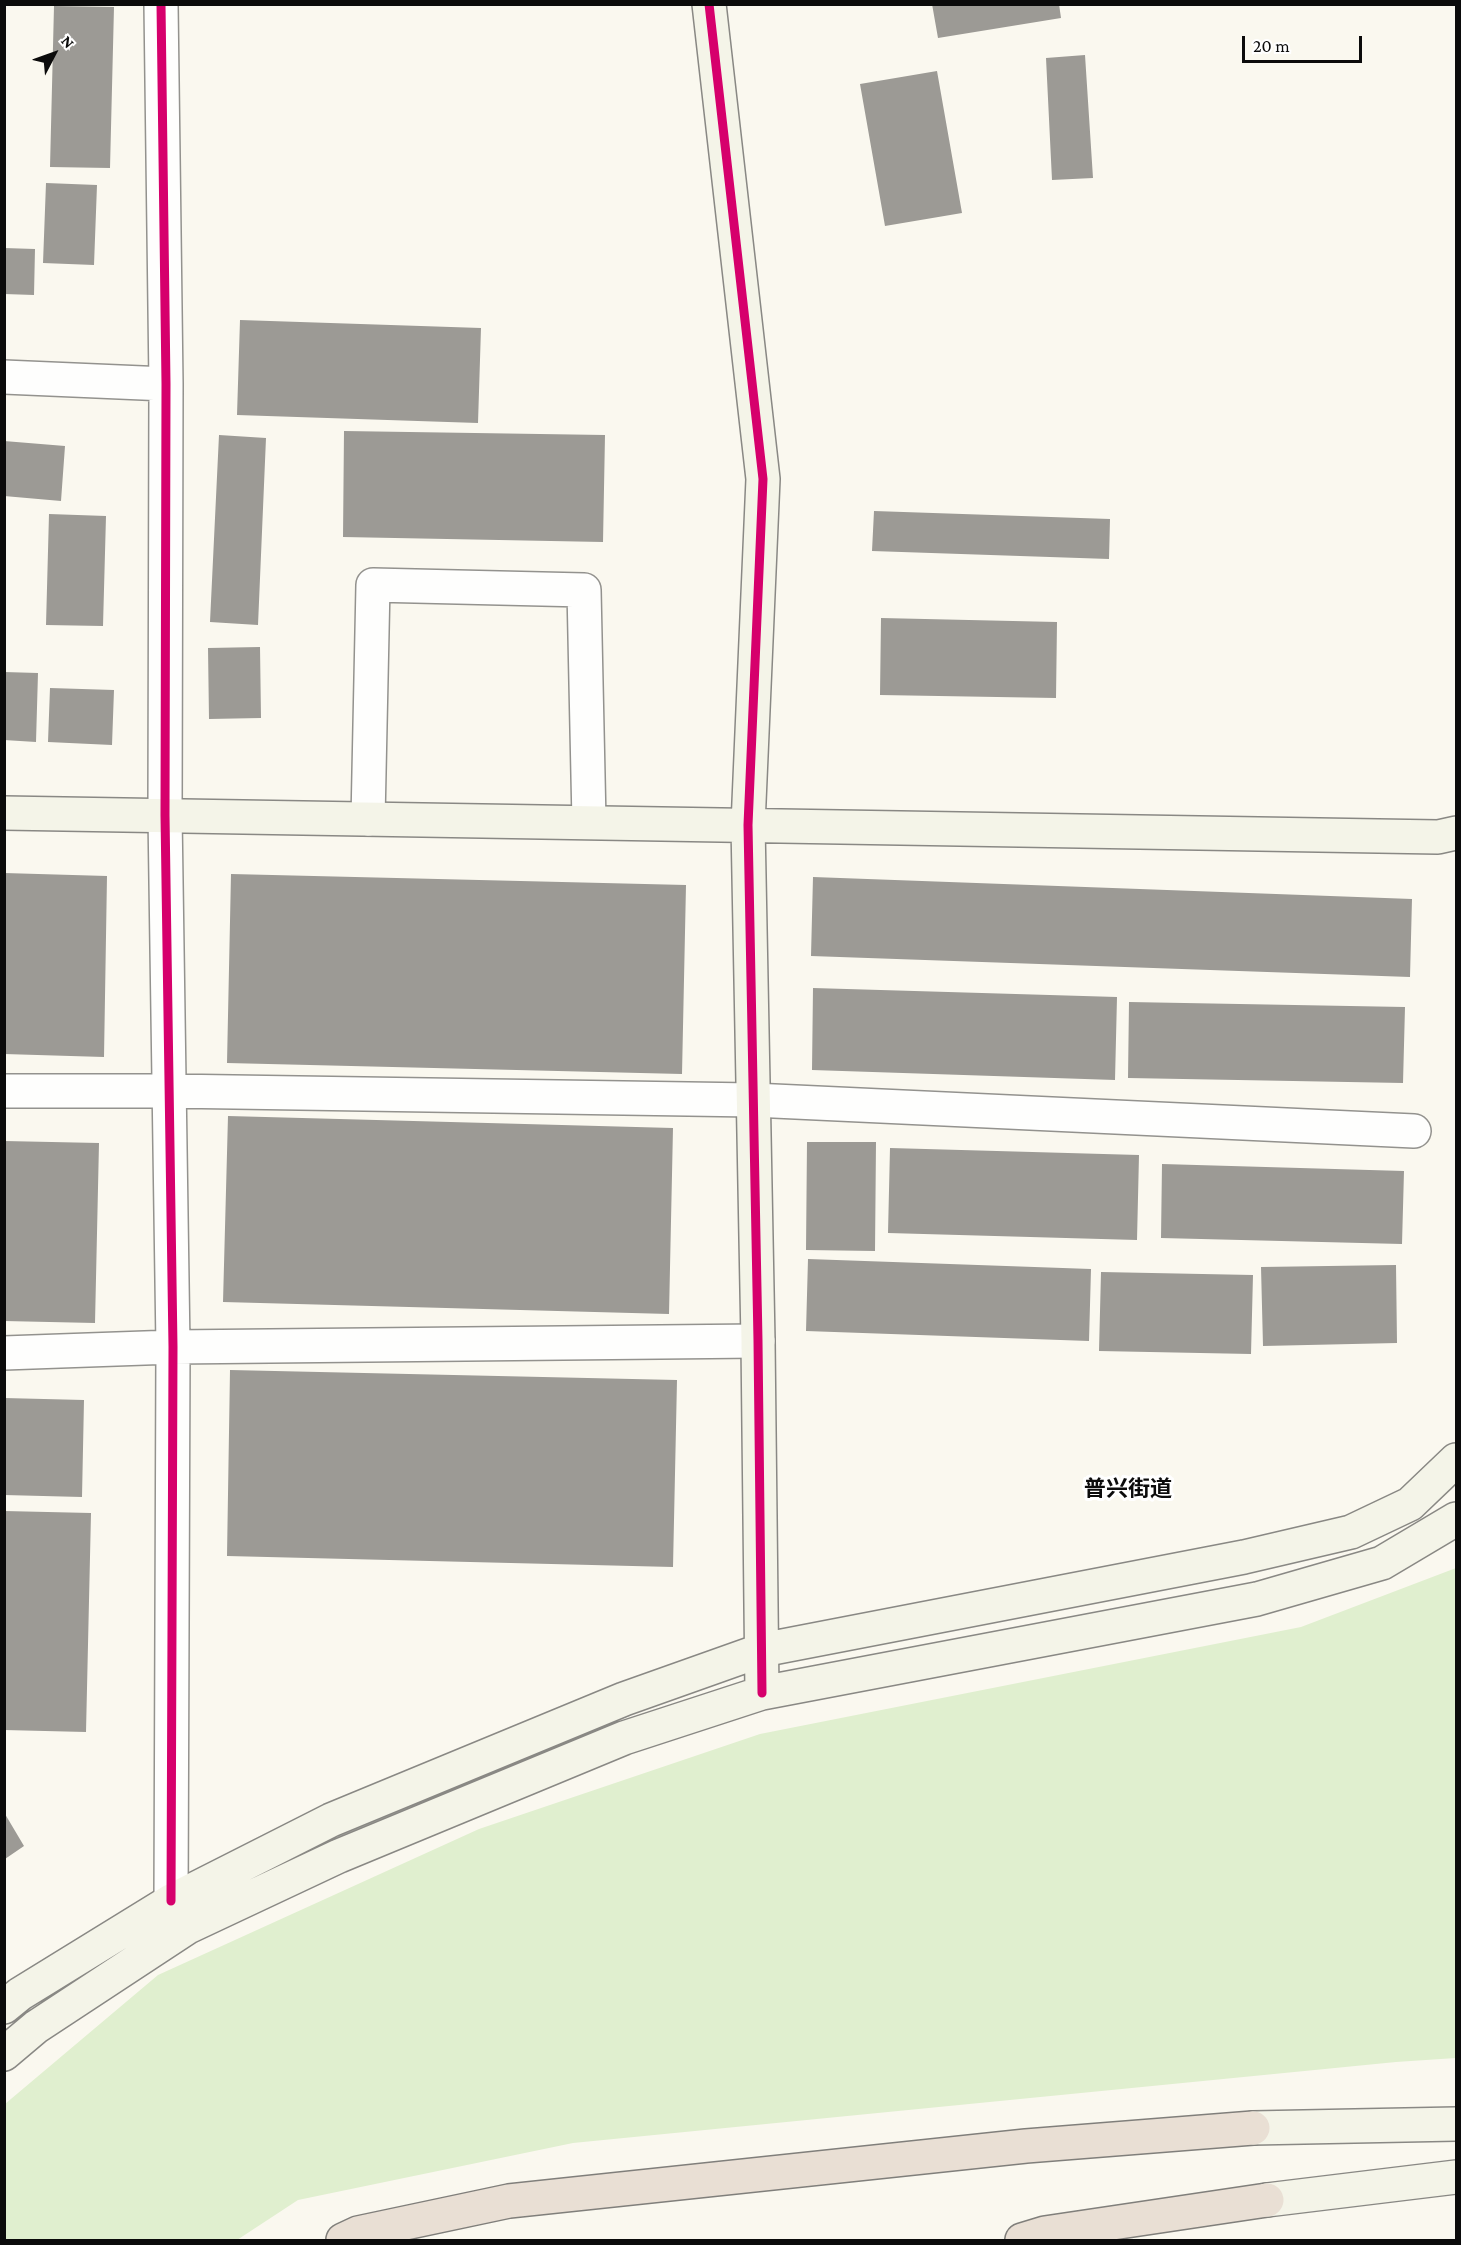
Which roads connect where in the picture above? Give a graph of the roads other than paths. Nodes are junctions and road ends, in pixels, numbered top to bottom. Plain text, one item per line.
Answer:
1 (161, 4) edge
2 (709, 4) edge
3 (4, 377) edge
4 (166, 384) junction
5 (4, 813) edge
6 (165, 815) junction
7 (368, 819) junction
8 (589, 822) junction
9 (748, 825) junction
10 (1456, 833) edge
11 (4, 1091) edge
12 (169, 1091) junction
13 (753, 1100) junction
14 (1414, 1131) dead end
15 (758, 1341) junction
16 (172, 1347) junction
17 (4, 1353) edge
18 (1456, 1461) edge
19 (1456, 1519) edge
20 (762, 1650) junction
21 (762, 1693) junction
22 (171, 1901) junction
23 (4, 2007) edge
24 (4, 2054) edge
25 (1456, 2124) edge
26 (1253, 2128) joint
27 (1456, 2177) edge
28 (1267, 2200) joint
29 (343, 2241) edge
30 (1022, 2241) edge

1 - 4 street
2 - 9 street
3 - 4 street
4 - 6 street
5 - 6 street
6 - 7 street
6 - 12 street
7 - 8 street
7 - 8 street
8 - 9 street
9 - 10 street
9 - 13 street
11 - 12 street
12 - 13 street
12 - 16 street
13 - 14 street
13 - 15 street
15 - 16 street
15 - 20 street
16 - 17 street
16 - 22 street
18 - 20 street
19 - 21 street
20 - 21 street
20 - 22 street
21 - 24 street
22 - 23 street
25 - 26 street
26 - 29 highway
27 - 28 street
28 - 30 highway

